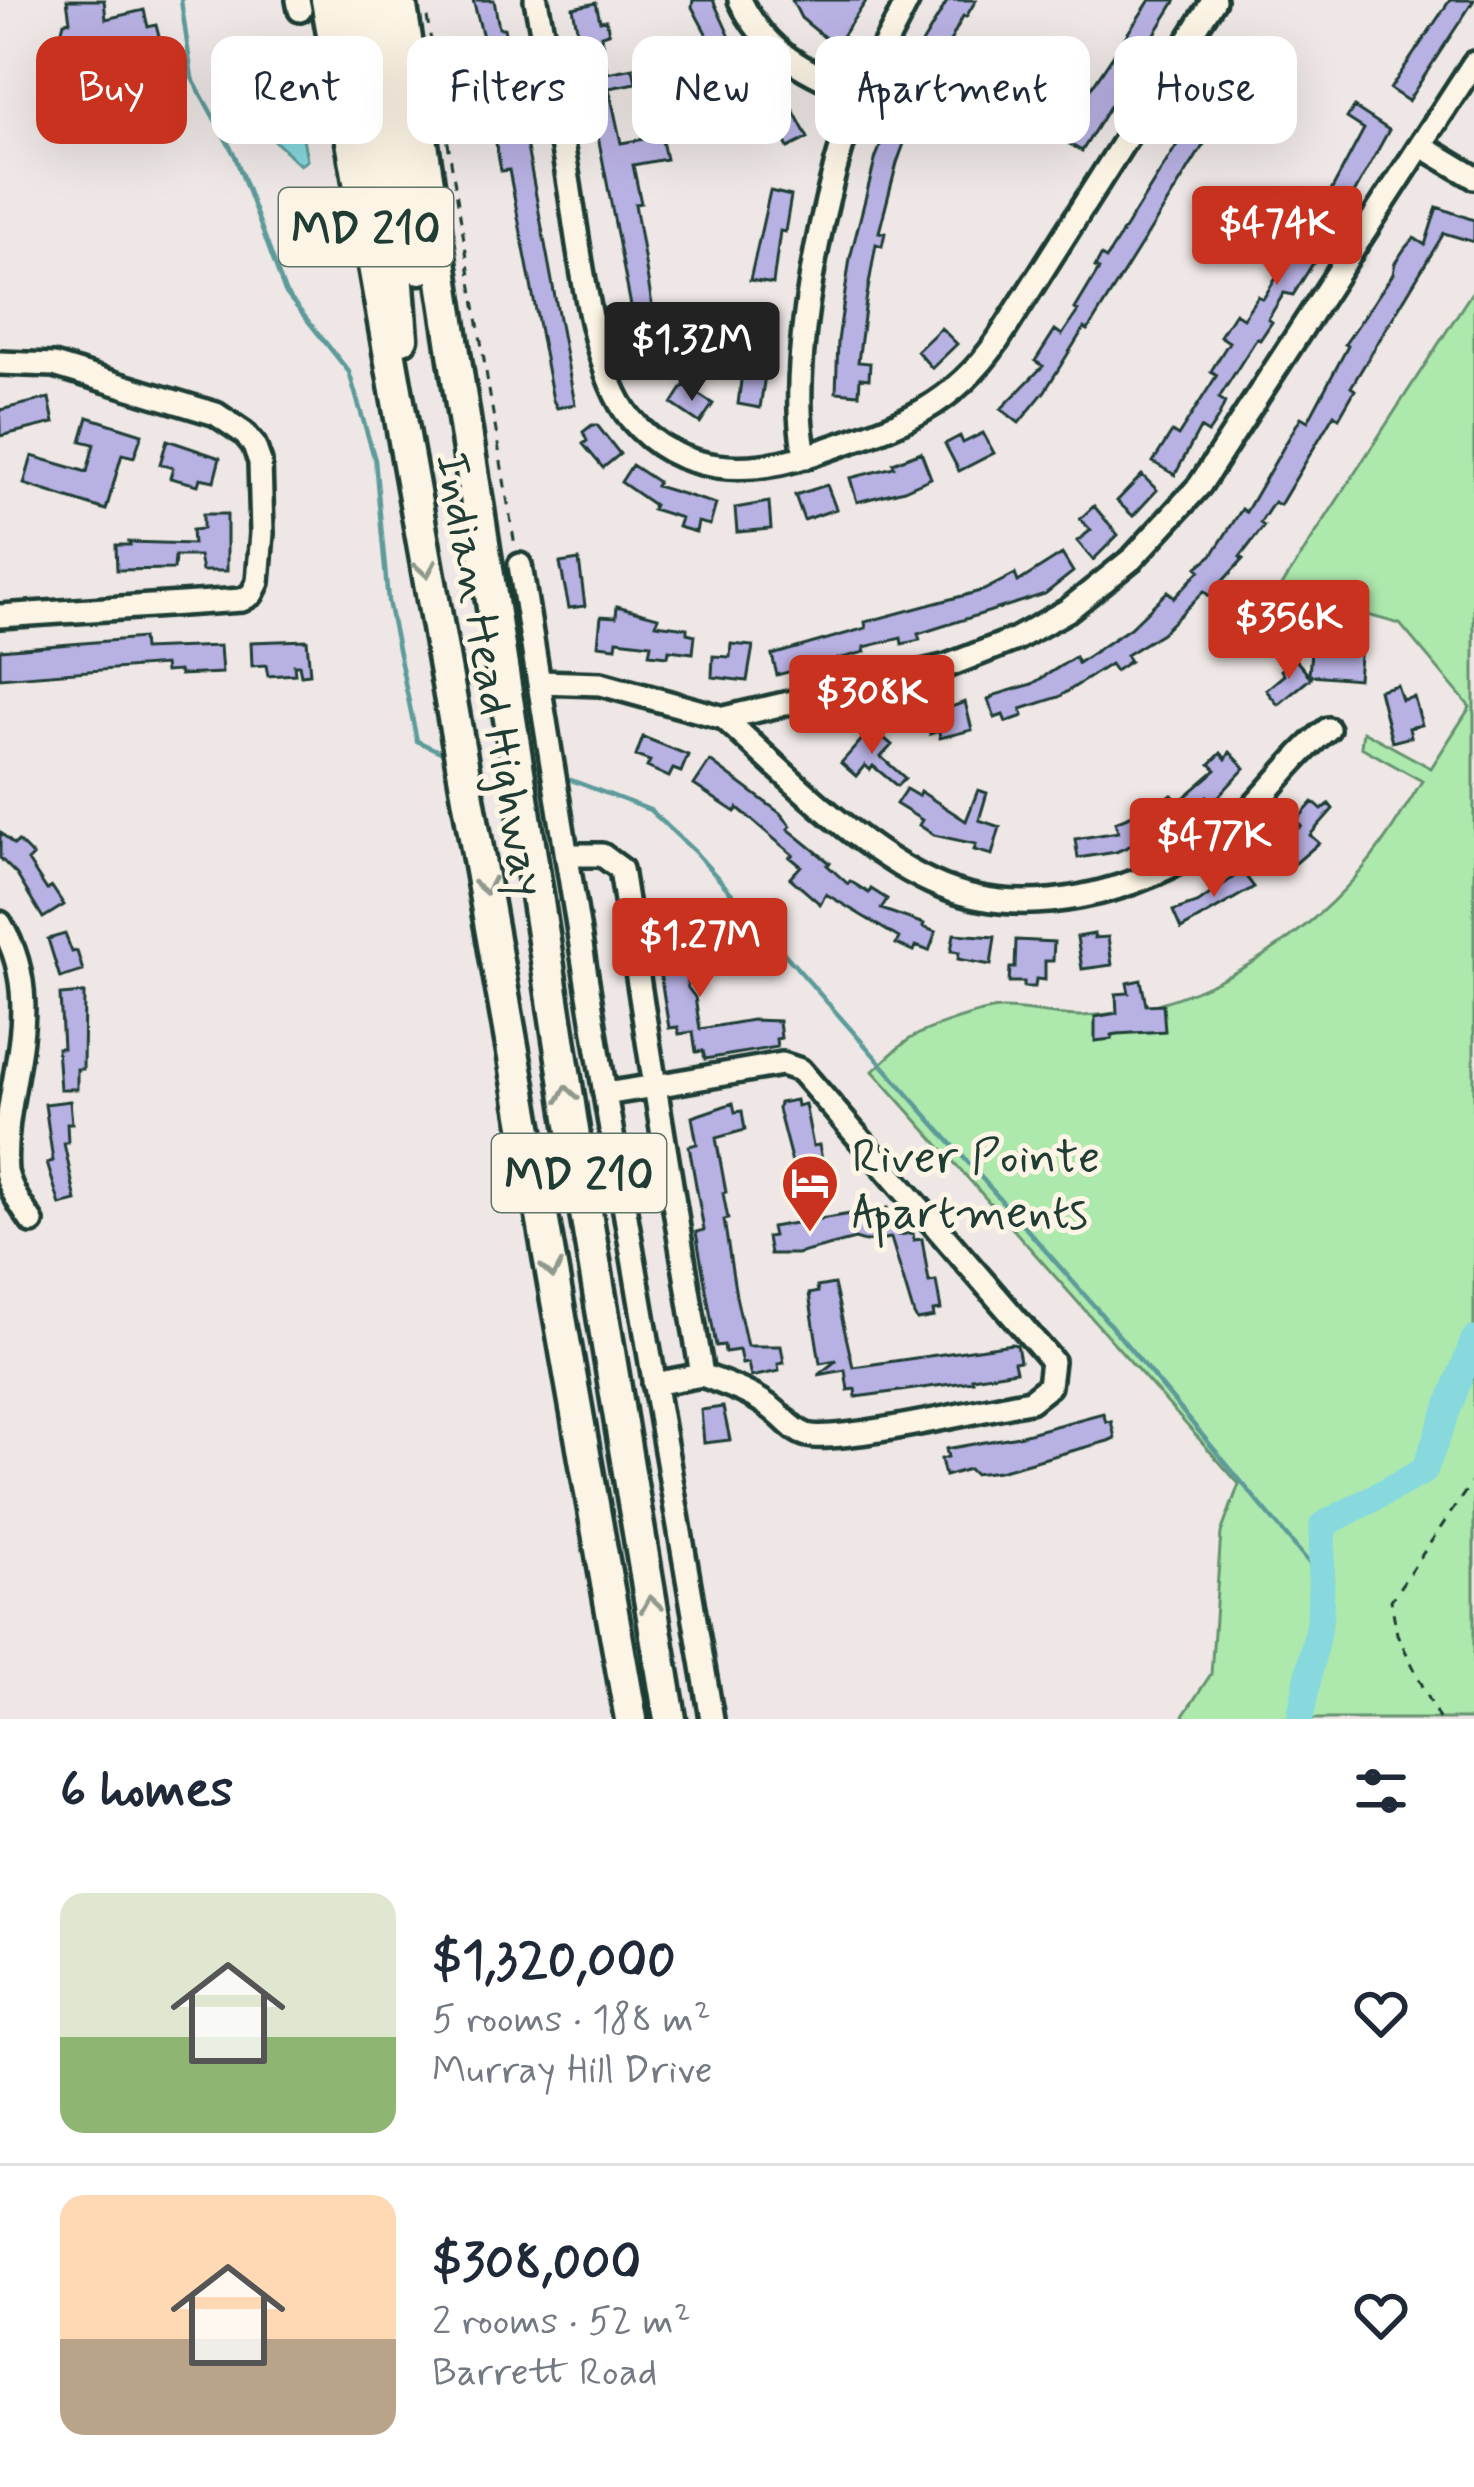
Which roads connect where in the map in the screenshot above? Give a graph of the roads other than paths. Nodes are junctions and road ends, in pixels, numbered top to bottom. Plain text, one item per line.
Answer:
1 (352, 0) edge
2 (374, 0) edge
3 (400, 0) edge
4 (536, 0) edge
5 (740, 0) edge
6 (908, 0) edge
7 (1214, 0) edge
8 (308, 3) edge
9 (890, 36) edge
10 (1474, 63) edge
11 (815, 74) edge
12 (845, 144) edge
13 (1422, 146) junction
14 (1474, 177) edge
15 (0, 363) edge
16 (406, 454) junction
17 (806, 457) junction
18 (520, 565) road end
19 (0, 616) edge
20 (494, 627) junction
21 (540, 682) junction
22 (724, 718) junction
23 (1328, 729) dead end
24 (568, 855) junction
25 (0, 922) edge
26 (655, 1087) junction
27 (605, 1094) junction
28 (32, 1222) dead end
29 (702, 1375) junction
30 (654, 1384) junction
31 (631, 1719) edge
32 (670, 1719) edge
33 (712, 1719) edge

1 - 16 highway
2 - 20 highway
3 - 20 highway, Indian Head Highway / MD 210
4 - 17 street
5 - 11 street
6 - 9 street
7 - 17 street
8 - 16 highway, Indian Head Highway / MD 210
10 - 13 street
12 - 17 street
13 - 14 street
13 - 22 street
15 - 19 street
16 -> 31 highway, Indian Head Highway / MD 210
18 - 21 street
32 -> 20 highway, Indian Head Highway / MD 210
21 - 22 street
21 - 24 street
22 - 23 street
24 - 26 street
24 - 27 street
25 - 28 street
26 - 27 street
26 - 29 street
26 - 29 street
27 - 30 street
29 - 30 street
30 - 33 street

